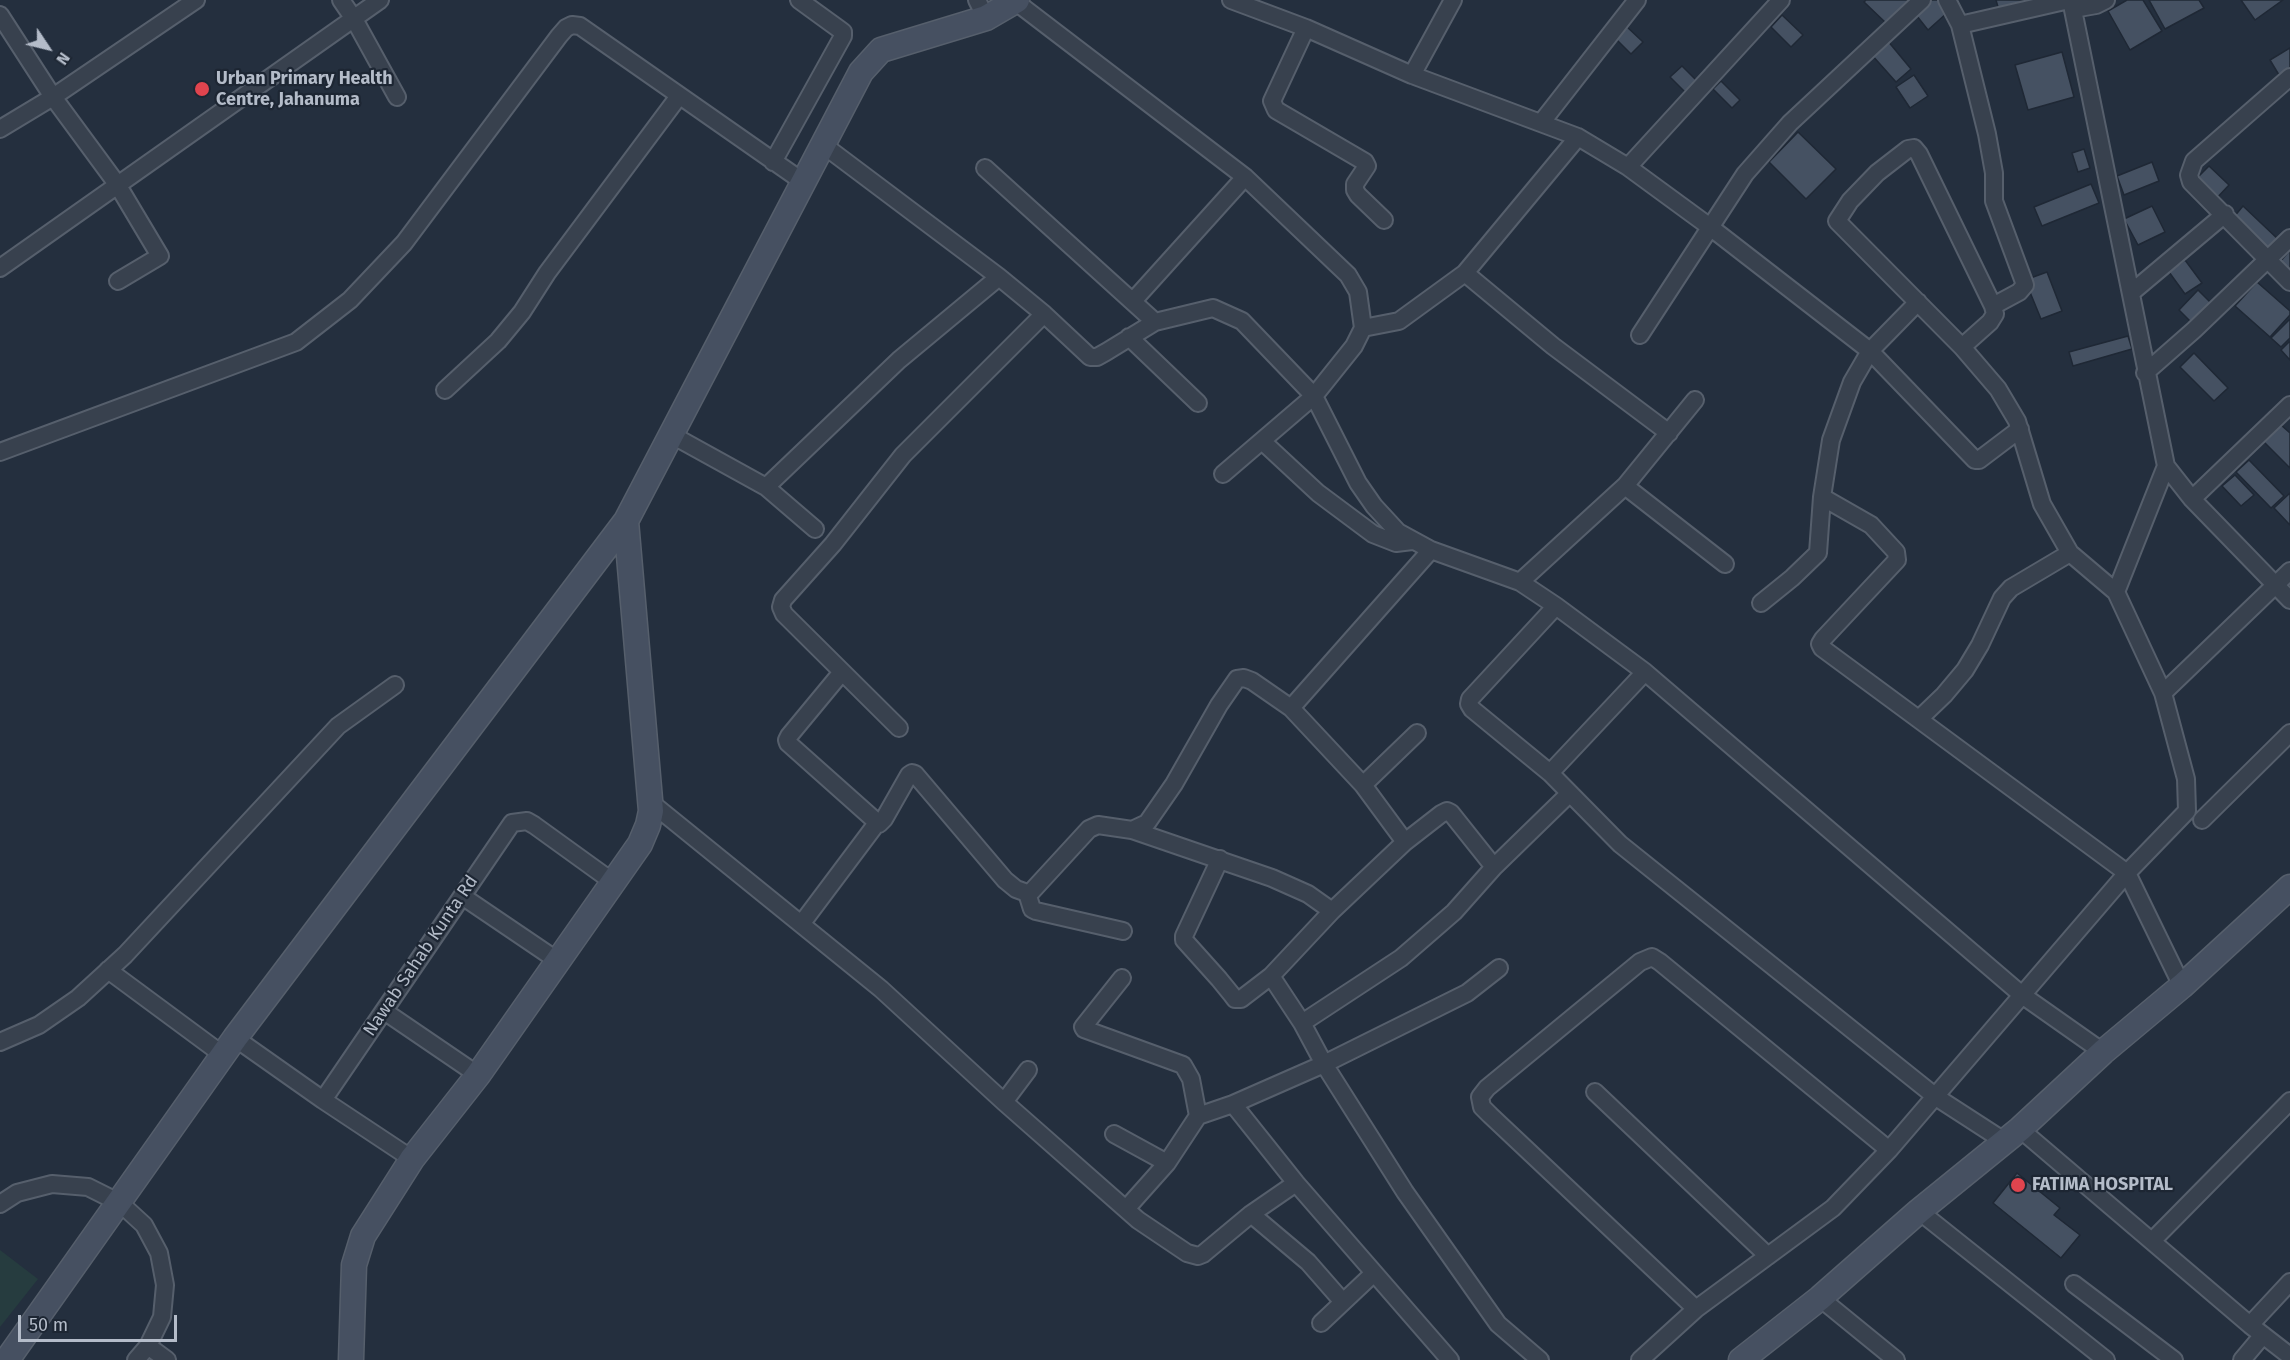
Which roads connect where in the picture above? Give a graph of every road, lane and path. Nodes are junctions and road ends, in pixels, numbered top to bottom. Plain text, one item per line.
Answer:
1 (195, 0) edge
2 (341, 0) edge
3 (380, 0) edge
4 (1231, 0) edge
5 (1453, 0) edge
6 (1637, 0) edge
7 (1781, 0) edge
8 (1922, 0) edge
9 (1947, 0) edge
10 (2070, 0) edge
11 (2106, 0) edge
12 (802, 1) edge
13 (1017, 1) edge
14 (981, 9) edge
15 (0, 15) edge
16 (354, 19) junction
17 (1960, 25) junction
18 (1306, 28) junction
19 (1412, 75) junction
20 (2290, 77) edge
21 (679, 96) junction
22 (53, 97) junction
23 (397, 97) dead end
24 (1541, 123) junction
25 (0, 129) edge
26 (1578, 137) junction
27 (822, 144) junction
28 (773, 162) junction
29 (1628, 167) junction
30 (985, 168) dead end
31 (1245, 177) junction
32 (802, 182) junction
33 (117, 184) junction
34 (2225, 214) junction
35 (1384, 220) dead end
36 (1710, 227) junction
37 (2290, 238) edge
38 (2269, 260) junction
39 (0, 268) edge
40 (1465, 273) junction
41 (999, 277) junction
42 (118, 281) dead end
43 (2290, 282) edge
44 (2131, 293) junction
45 (1133, 301) junction
46 (1918, 302) junction
47 (1993, 306) junction
48 (1044, 314) junction
49 (1155, 322) junction
50 (1363, 328) junction
51 (1640, 335) dead end
52 (1129, 337) junction
53 (1962, 347) junction
54 (1870, 351) junction
55 (2145, 373) junction
56 (445, 390) dead end
57 (1314, 396) junction
58 (1695, 400) dead end
59 (1198, 403) dead end
60 (2290, 405) edge
61 (2020, 429) junction
62 (1669, 433) junction
63 (670, 434) junction
64 (1262, 441) junction
65 (0, 452) edge
66 (2166, 466) junction
67 (1223, 474) dead end
68 (1625, 486) junction
69 (766, 487) junction
70 (1822, 497) junction
71 (2192, 499) junction
72 (626, 520) junction
73 (815, 529) dead end
74 (1414, 541) junction
75 (1431, 550) junction
76 (2070, 553) junction
77 (1725, 564) dead end
78 (2290, 571) edge
79 (1521, 582) junction
80 (2276, 585) junction
81 (2116, 592) junction
82 (2290, 600) edge
83 (1761, 603) dead end
84 (1556, 606) junction
85 (842, 672) junction
86 (1645, 672) junction
87 (396, 685) dead end
88 (2163, 693) junction
89 (1291, 708) junction
90 (1919, 719) junction
91 (900, 728) dead end
92 (1417, 733) dead end
93 (2290, 733) edge
94 (1550, 773) junction
95 (1364, 785) junction
96 (1569, 794) junction
97 (649, 801) junction
98 (2202, 820) dead end
99 (877, 823) junction
100 (1132, 830) junction
101 (1405, 842) junction
102 (1220, 859) junction
103 (1494, 867) junction
104 (2127, 873) junction
105 (613, 882) junction
106 (2290, 887) edge
107 (1027, 893) junction
108 (462, 896) junction
109 (1332, 911) junction
110 (802, 923) junction
111 (1123, 931) dead end
112 (558, 961) junction
113 (1499, 968) dead end
114 (108, 970) junction
115 (1271, 976) junction
116 (1122, 978) dead end
117 (2182, 986) junction
118 (2022, 995) junction
119 (384, 1011) junction
120 (1302, 1023) junction
121 (0, 1042) edge
122 (229, 1046) junction
123 (2103, 1052) junction
124 (1323, 1064) junction
125 (1028, 1070) dead end
126 (478, 1075) junction
127 (1595, 1092) dead end
128 (1936, 1097) junction
129 (322, 1100) junction
130 (2290, 1101) edge
131 (1004, 1102) junction
132 (1233, 1104) junction
133 (1198, 1116) junction
134 (1114, 1134) dead end
135 (2012, 1135) junction
136 (1889, 1150) junction
137 (412, 1160) junction
138 (1167, 1163) junction
139 (1296, 1183) junction
140 (120, 1203) junction
141 (0, 1204) edge
142 (1126, 1209) junction
143 (1918, 1211) junction
144 (1251, 1214) junction
145 (2151, 1241) junction
146 (1768, 1256) junction
147 (1374, 1273) junction
148 (2290, 1282) edge
149 (2074, 1284) dead end
150 (1820, 1298) junction
151 (1343, 1302) junction
152 (1696, 1309) junction
153 (1321, 1323) dead end
154 (2256, 1330) junction
155 (148, 1346) junction
156 (2290, 1356) edge
157 (354, 1358) edge
158 (7, 1360) edge
159 (136, 1360) edge
160 (167, 1360) edge
161 (1450, 1360) edge
162 (1540, 1360) edge
163 (1640, 1360) edge
164 (1741, 1360) edge
165 (1896, 1360) edge
166 (2106, 1360) edge
167 (2174, 1360) edge
168 (2242, 1360) edge

1 - 22 street
2 - 16 street
3 - 16 street
4 - 18 street
5 - 19 street
6 - 24 street
7 - 29 street
8 - 36 street
9 - 17 street
10 - 11 street
10 - 17 street
10 - 44 street
12 - 28 street
13 - 14 street
13 - 31 street
14 - 27 street
15 - 22 street
16 - 23 street
16 - 33 street
17 - 47 street
18 - 19 street
18 - 35 street
19 - 24 street
20 - 34 street
21 - 28 street
21 - 56 street
21 - 65 street
22 - 25 street
22 - 33 street
24 - 26 street
26 - 29 street
26 - 40 street
27 - 32 street
27 - 41 street
28 - 32 street
29 - 36 street
30 - 45 street
31 - 45 street
31 - 50 street
32 - 63 street
33 - 39 street
33 - 42 street
34 - 38 street
34 - 44 street
36 - 51 street
36 - 54 street
37 - 38 street
38 - 43 street
38 - 55 street
40 - 50 street
40 - 62 street
41 - 48 street
41 - 69 street
44 - 55 street
45 - 49 street
46 - 47 street
46 - 53 street
46 - 54 street
47 - 53 street
48 - 52 street
48 - 85 street
49 - 52 street
49 - 57 street
50 - 57 street
52 - 59 street
53 - 61 street
54 - 61 street
54 - 70 street
55 - 66 street
57 - 64 street
57 - 74 street
58 - 62 street
60 - 71 street
61 - 76 street
62 - 68 street
63 - 69 street
63 - 72 street
64 - 67 street
64 - 74 street
66 - 71 street
66 - 81 street
68 - 77 street
68 - 79 street
69 - 73 street
70 - 83 street
70 - 90 street
71 - 80 street
72 - 97 street
72 - 122 street
74 - 75 street
75 - 79 street
75 - 89 street
76 - 81 street
76 - 90 street
78 - 80 street
79 - 84 street
80 - 82 street
80 - 88 street
81 - 88 street
84 - 86 street
84 - 94 street
85 - 91 street
85 - 99 street
86 - 94 street
86 - 118 street
87 - 114 street
88 - 104 street
89 - 95 street
89 - 100 street
90 - 104 street
92 - 95 street
93 - 98 street
94 - 96 street
95 - 101 street
96 - 103 street
96 - 128 street
97 - 105 street
97 - 110 street
99 - 107 street
99 - 110 street
100 - 102 street
100 - 107 street
101 - 103 street
101 - 109 street
102 - 109 street
102 - 115 street
103 - 120 street
104 - 117 street
104 - 118 street
105 - 108 street, Nawab Sahab Kunta Rd
105 - 112 street
106 - 117 street
107 - 111 street
108 - 112 street
108 - 119 street, Nawab Sahab Kunta Rd
109 - 115 street
110 - 131 street
112 - 126 street
113 - 124 street
114 - 121 street
114 - 122 street
115 - 120 street
116 - 133 street
117 - 123 street
118 - 123 street
118 - 128 street
119 - 126 street
119 - 129 street, Nawab Sahab Kunta Rd
120 - 124 street
122 - 129 street
122 - 140 street
123 - 135 street
124 - 132 street
124 - 162 street
125 - 131 street
126 - 137 street
127 - 146 street
128 - 135 street
128 - 136 street
129 - 137 street
130 - 145 street
131 - 142 street
132 - 133 street
132 - 139 street
133 - 138 street
134 - 138 street
135 - 143 street
135 - 145 street
136 - 146 street
136 - 152 street
137 - 157 street
138 - 142 street
139 - 144 street
139 - 147 street
140 - 141 street
140 - 155 street
140 - 158 street
142 - 144 street
143 - 150 street
143 - 166 street
144 - 151 street
145 - 154 street
146 - 152 street
147 - 151 street
147 - 161 street
148 - 154 street
149 - 167 street
150 - 164 street
150 - 165 street
151 - 153 street
152 - 163 street
154 - 156 street
154 - 168 street
155 - 159 street
155 - 160 street

